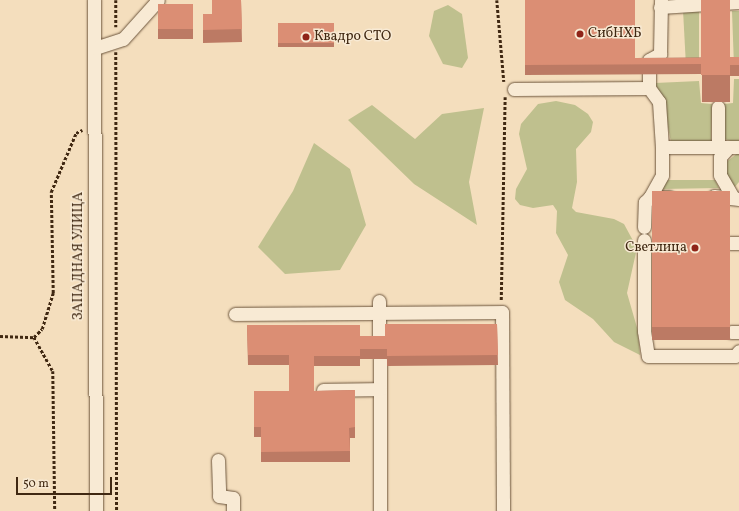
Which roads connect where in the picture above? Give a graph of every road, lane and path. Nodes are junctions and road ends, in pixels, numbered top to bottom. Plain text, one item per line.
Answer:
1 (94, 0) edge
2 (116, 0) edge
3 (158, 0) edge
4 (497, 0) edge
5 (738, 1) edge
6 (660, 4) edge
7 (116, 41) junction
8 (94, 48) junction
9 (649, 88) junction
10 (514, 89) dead end
11 (718, 107) dead end
12 (95, 123) junction
13 (662, 147) junction
14 (728, 148) edge
15 (702, 196) edge
16 (650, 197) junction
17 (680, 197) edge
18 (735, 198) edge
19 (379, 306) junction
20 (502, 312) junction
21 (235, 314) dead end
22 (0, 336) edge
23 (34, 338) junction
24 (739, 351) edge
25 (380, 389) junction
26 (323, 390) edge
27 (218, 460) dead end
28 (54, 511) edge
29 (96, 511) edge
30 (117, 511) edge
31 (233, 511) edge
32 (380, 511) edge
33 (503, 511) edge

1 - 8 street, ЗАПАДНАЯ УЛИЦА
2 - 7 path
3 - 7 street
4 - 20 path
5 - 6 street
6 - 9 street
7 - 8 street
7 - 30 path
8 - 12 street, ЗАПАДНАЯ УЛИЦА
9 - 10 street
9 - 13 street
11 - 14 street
12 - 23 path
12 - 29 street, ЗАПАДНАЯ УЛИЦА
13 - 14 street
13 - 16 street
14 - 18 street
15 - 18 street
16 - 17 street
16 - 24 street
19 - 20 street
19 - 21 street
19 - 25 street
20 - 33 street
22 - 23 path
23 - 28 path
25 - 26 street
25 - 32 street
27 - 31 street

